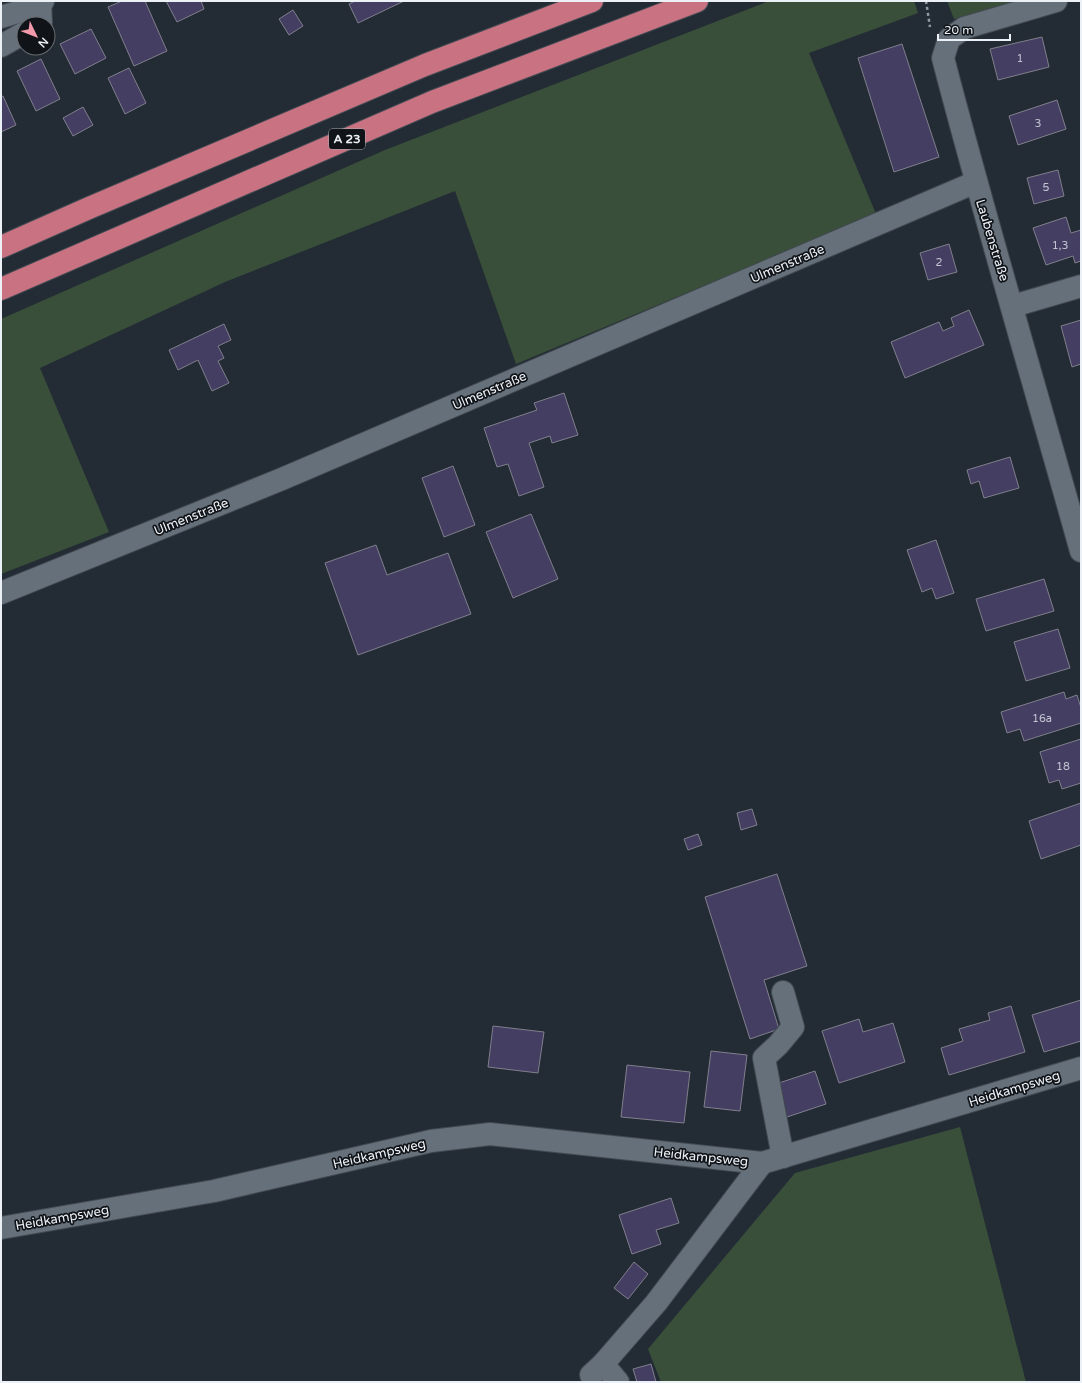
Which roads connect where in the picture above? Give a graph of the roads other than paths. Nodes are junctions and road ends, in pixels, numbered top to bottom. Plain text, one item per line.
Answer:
1 (592, 1) edge
2 (697, 1) edge
3 (1056, 1) edge
4 (42, 2) edge
5 (41, 16) edge
6 (1, 17) edge
7 (16, 38) edge
8 (1, 46) edge
9 (976, 182) junction
10 (1, 247) edge
11 (1081, 286) edge
12 (1, 288) edge
13 (1013, 306) junction
14 (1081, 551) edge
15 (1, 593) edge
16 (783, 992) dead end
17 (1081, 1068) edge
18 (783, 1157) junction
19 (762, 1163) junction
20 (1, 1228) edge
21 (618, 1382) edge

1 - 10 highway
2 - 12 highway, A 23
3 - 9 street, Laubenstraße
4 - 5 street
4 - 6 street
7 - 8 street
9 - 13 street, Laubenstraße
9 - 15 street, Ulmenstraße
11 - 13 street
13 - 14 street, Laubenstraße
16 - 18 street
17 - 18 street, Heidkampsweg
18 - 19 street, Heidkampsweg
19 - 20 street, Heidkampsweg
19 - 21 street, Heidkampsweg

